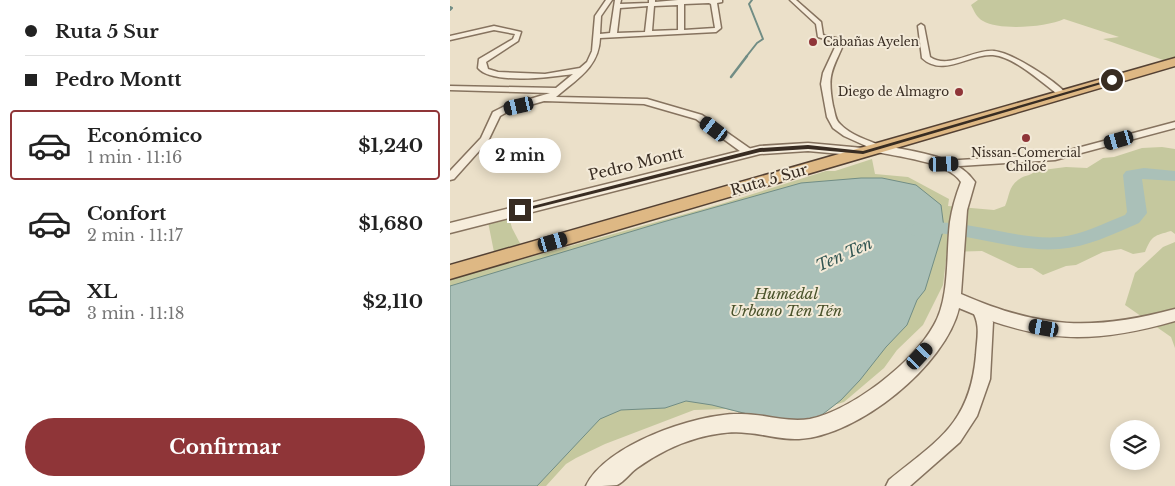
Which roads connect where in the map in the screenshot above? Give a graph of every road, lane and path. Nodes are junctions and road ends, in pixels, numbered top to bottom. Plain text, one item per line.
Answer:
1 (609, 0) edge
2 (722, 0) edge
3 (793, 0) edge
4 (651, 2) edge
5 (680, 2) edge
6 (711, 2) junction
7 (618, 3) edge
8 (921, 26) dead end
9 (681, 32) junction
10 (648, 33) junction
11 (613, 35) junction
12 (598, 36) junction
13 (450, 38) edge
14 (1175, 62) edge
15 (582, 70) junction
16 (450, 88) edge
17 (558, 91) junction
18 (1063, 94) junction
19 (544, 99) junction
20 (1175, 125) edge
21 (870, 150) junction
22 (748, 152) junction
23 (944, 164) junction
24 (450, 177) edge
25 (450, 228) edge
26 (450, 272) edge
27 (951, 297) junction
28 (979, 310) junction
29 (1175, 314) edge
30 (599, 486) edge
31 (896, 486) edge

1 - 12 street
2 - 6 street
3 - 21 street
4 - 5 street
4 - 7 street
4 - 10 street
5 - 6 street
5 - 9 street
6 - 9 street
7 - 11 street
8 - 18 street
9 - 10 street
10 - 11 street
11 - 12 street
12 - 15 street
13 - 15 street
14 - 18 highway, Ruta 5 Sur
15 - 17 street
16 - 17 street
17 - 19 street
18 - 21 highway, Ruta 5 Sur
19 - 22 street
19 - 24 street
20 - 23 street
21 - 22 street, Pedro Montt
21 - 23 street, Pedro Montt
21 - 26 highway, Ruta 5 Sur
22 - 25 street, Pedro Montt
23 - 27 street, Pedro Montt
27 - 28 street
27 - 30 street
28 - 29 street
28 - 31 street

